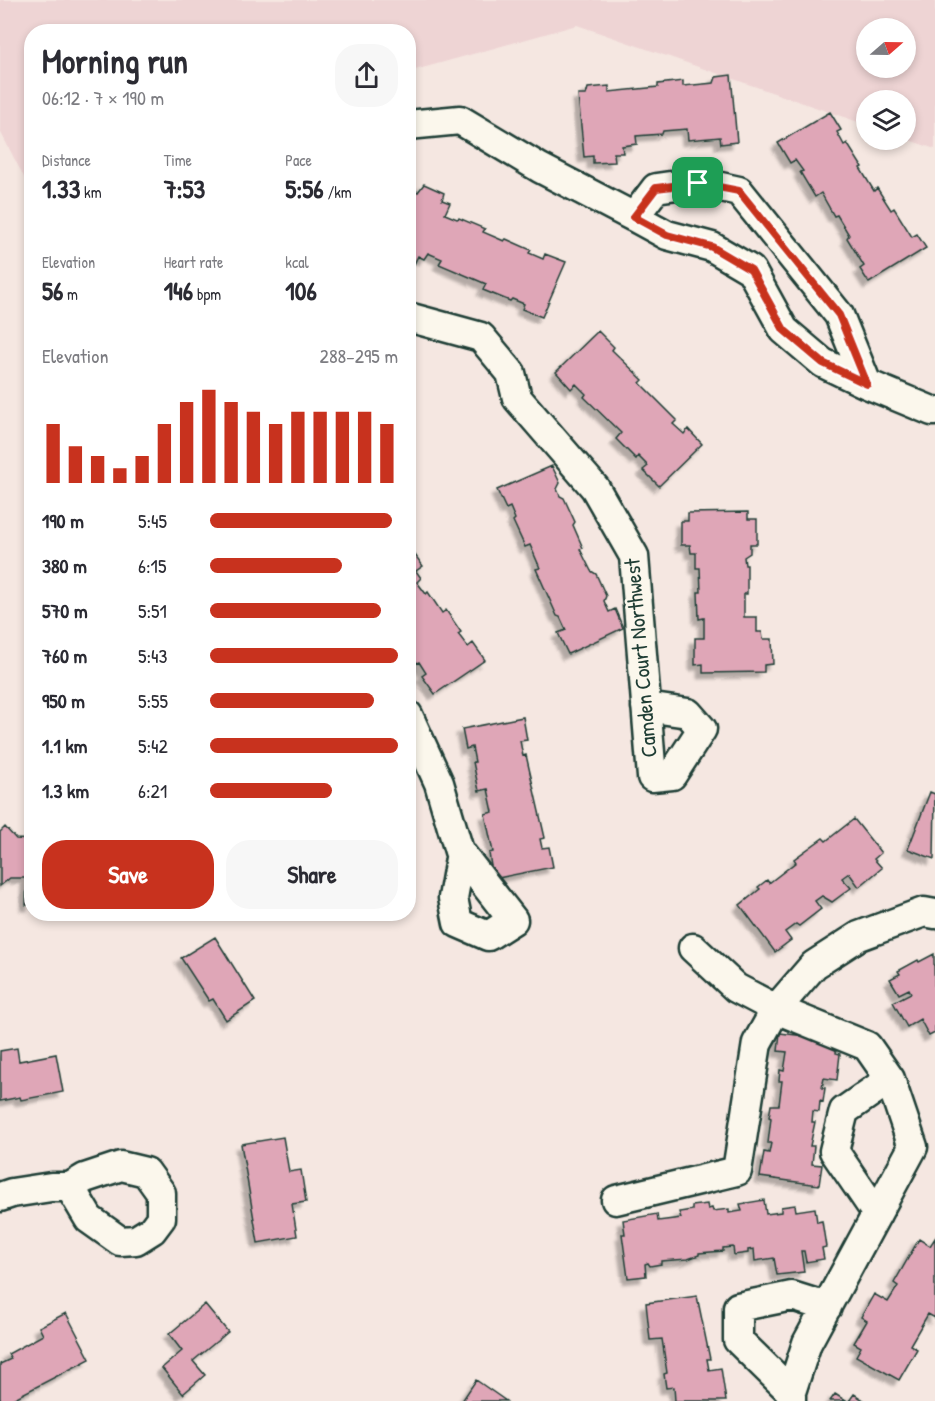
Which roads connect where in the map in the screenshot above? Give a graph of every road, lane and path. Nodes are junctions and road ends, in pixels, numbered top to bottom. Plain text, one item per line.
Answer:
1 (416, 124) edge
2 (634, 217) junction
3 (416, 319) edge
4 (867, 384) junction
5 (935, 411) edge
6 (646, 707) junction
7 (416, 733) edge
8 (461, 853) dead end
9 (935, 914) edge
10 (693, 948) dead end
11 (776, 1009) junction
12 (890, 1079) junction
13 (924, 1148) edge
14 (70, 1187) dead end
15 (0, 1197) edge
16 (616, 1200) dead end
17 (877, 1214) junction
18 (827, 1307) junction
19 (784, 1398) edge

1 - 2 street
2 - 4 street
2 - 4 street
3 - 6 street, Camden Court Northwest
4 - 5 street
6 - 6 street, Camden Court Northwest
7 - 8 street
9 - 11 street
10 - 11 street
11 - 12 street
11 - 16 street
12 - 13 street
12 - 17 street
13 - 17 street
14 - 15 street
17 - 18 street
18 - 19 street
18 - 19 street

